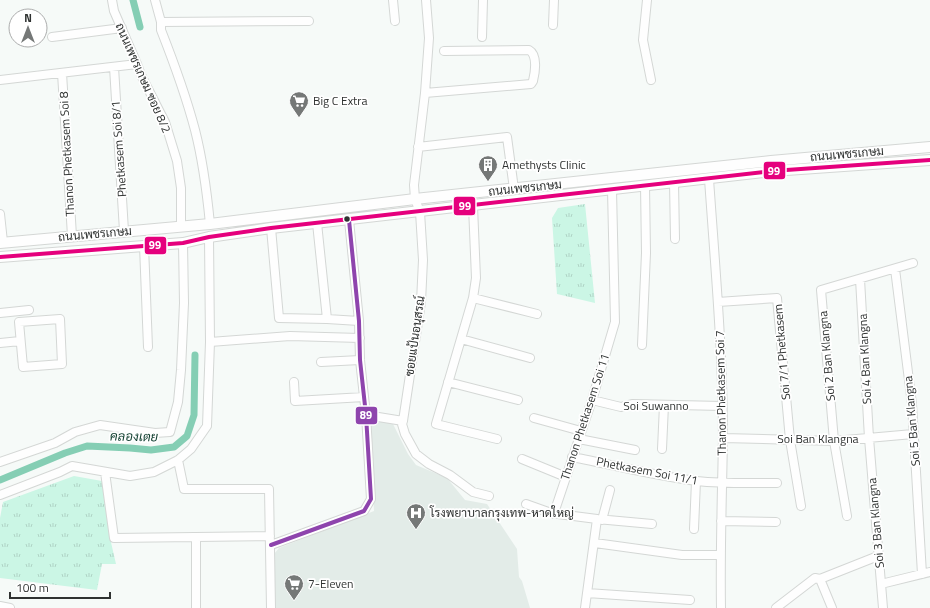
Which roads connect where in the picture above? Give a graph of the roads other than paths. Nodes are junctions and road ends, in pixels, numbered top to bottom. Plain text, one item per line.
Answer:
1 (112, 0) edge
2 (155, 0) edge
3 (392, 0) edge
4 (426, 0) edge
5 (483, 0) edge
6 (554, 0) edge
7 (647, 0) edge
8 (309, 21) dead end
9 (395, 21) dead end
10 (161, 22) junction
11 (553, 25) dead end
12 (122, 28) junction
13 (482, 37) dead end
14 (52, 38) dead end
15 (444, 51) dead end
16 (137, 64) junction
17 (114, 67) junction
18 (62, 73) junction
19 (0, 80) edge
20 (651, 80) dead end
21 (425, 93) junction
22 (418, 147) junction
23 (930, 147) edge
24 (930, 160) edge
25 (772, 166) junction
26 (709, 179) junction
27 (674, 182) junction
28 (645, 185) junction
29 (514, 189) junction
30 (612, 190) junction
31 (415, 199) junction
32 (472, 206) junction
33 (420, 212) junction
34 (0, 214) edge
35 (349, 220) junction
36 (317, 223) junction
37 (210, 224) junction
38 (181, 227) junction
39 (271, 228) junction
40 (124, 232) junction
41 (72, 236) junction
42 (209, 237) junction
43 (675, 239) dead end
44 (2, 243) edge
45 (183, 243) junction
46 (144, 246) junction
47 (0, 257) edge
48 (914, 263) dead end
49 (895, 269) junction
50 (860, 279) junction
51 (473, 298) junction
52 (718, 302) junction
53 (29, 310) dead end
54 (0, 313) edge
55 (537, 314) dead end
56 (327, 319) junction
57 (359, 321) junction
58 (360, 338) junction
59 (461, 338) junction
60 (20, 341) junction
61 (210, 342) junction
62 (0, 343) edge
63 (642, 345) dead end
64 (148, 348) dead end
65 (530, 358) dead end
66 (360, 360) junction
67 (321, 362) dead end
68 (294, 382) dead end
69 (448, 382) junction
70 (364, 397) junction
71 (518, 400) dead end
72 (592, 400) junction
73 (664, 405) junction
74 (722, 406) junction
75 (366, 414) junction
76 (534, 418) dead end
77 (403, 422) junction
78 (913, 434) junction
79 (580, 435) junction
80 (723, 438) junction
81 (869, 438) junction
82 (497, 439) dead end
83 (790, 440) junction
84 (834, 441) junction
85 (662, 449) dead end
86 (635, 450) dead end
87 (572, 457) junction
88 (522, 458) dead end
89 (178, 460) junction
90 (0, 462) edge
91 (105, 472) junction
92 (566, 477) junction
93 (696, 481) junction
94 (721, 483) junction
95 (777, 483) dead end
96 (610, 490) dead end
97 (0, 495) edge
98 (489, 496) dead end
99 (526, 504) dead end
100 (800, 506) dead end
101 (554, 514) junction
102 (847, 516) dead end
103 (600, 519) junction
104 (721, 521) junction
105 (776, 522) dead end
106 (652, 524) dead end
107 (694, 529) dead end
108 (270, 536) junction
109 (196, 537) junction
110 (595, 543) junction
111 (271, 545) junction
112 (720, 555) junction
113 (878, 556) junction
114 (926, 573) edge
115 (820, 579) junction
116 (881, 584) junction
117 (587, 593) junction
118 (690, 600) dead end
119 (0, 606) edge
120 (10, 608) edge
121 (196, 608) edge
122 (271, 608) edge
123 (585, 608) edge
124 (721, 608) edge
125 (776, 608) edge
126 (832, 608) edge
127 (883, 608) edge

1 - 12 street, ถนนเพชรเกษม ซอย 8/2
2 - 10 street
3 - 9 street
4 - 21 street, ซอยแป้นอนุสรณ์
5 - 13 street
6 - 11 street
7 - 20 street
8 - 10 street
10 - 37 street
12 - 14 street
12 - 16 street, ถนนเพชรเกษม ซอย 8/2
15 - 21 street
16 - 17 street
16 - 38 street, ถนนเพชรเกษม ซอย 8/2
17 - 18 street
17 - 40 street, Phetkasem Soi 8/1
18 - 19 street
18 - 41 street, Thanon Phetkasem Soi 8
21 - 22 street, ซอยแป้นอนุสรณ์
22 - 29 street
22 - 31 street, ซอยแป้นอนุสรณ์
23 - 25 main road, ถนนเพชรเกษม
24 - 25 main road, ถนนเพชรเกษม
25 - 26 main road, ถนนเพชรเกษม
25 - 29 main road, ถนนเพชรเกษม
26 - 27 main road, ถนนเพชรเกษม
26 - 52 street, Thanon Phetkasem Soi 7
27 - 28 main road, ถนนเพชรเกษม
27 - 43 street
28 - 30 main road, ถนนเพชรเกษม
28 - 63 street
29 - 31 main road, ถนนเพชรเกษม
30 - 32 main road, ถนนเพชรเกษม
30 - 72 street, Thanon Phetkasem Soi 11
31 - 33 street, ซอยแป้นอนุสรณ์
31 - 37 main road, ถนนเพชรเกษม
32 - 33 main road, ถนนเพชรเกษม
32 - 51 street
33 - 35 main road, ถนนเพชรเกษม
33 - 77 street, ซอยแป้นอนุสรณ์
34 - 44 street
35 - 36 main road, ถนนเพชรเกษม
35 - 57 street
36 - 39 main road, ถนนเพชรเกษม
36 - 56 street
37 - 38 main road, ถนนเพชรเกษม
38 - 40 main road, ถนนเพชรเกษม
39 - 42 main road, ถนนเพชรเกษม
39 - 56 street
40 - 41 main road, ถนนเพชรเกษม
41 - 44 main road, ถนนเพชรเกษม
42 - 45 main road, ถนนเพชรเกษม
42 - 61 street
45 - 46 main road, ถนนเพชรเกษม
45 - 90 street
46 - 47 main road, ถนนเพชรเกษม
46 - 64 street
48 - 49 street, Soi 2 Ban Klangna
49 - 50 street, Soi 2 Ban Klangna
49 - 78 street, Soi 5 Ban Klangna
50 - 81 street, Soi 4 Ban Klangna
50 - 84 street, Soi 2 Ban Klangna
51 - 55 street
51 - 59 street
52 - 74 street, Thanon Phetkasem Soi 7
52 - 83 street, Soi 7/1 Phetkasem
53 - 54 street
56 - 57 street
57 - 58 street
58 - 61 street
58 - 66 street
59 - 65 street
59 - 69 street
60 - 60 street
60 - 62 street
61 - 89 street
66 - 67 street
66 - 70 street
68 - 70 street
69 - 71 street
69 - 82 street
70 - 75 street
72 - 73 street, Soi Suwanno
72 - 79 street, Thanon Phetkasem Soi 11
73 - 74 street, Soi Suwanno
73 - 85 street
74 - 80 street, Thanon Phetkasem Soi 7
75 - 77 street
75 - 111 street
76 - 79 street
77 - 98 street
78 - 81 street, Soi Ban Klangna
78 - 114 street, Soi 5 Ban Klangna
79 - 86 street
79 - 87 street, Thanon Phetkasem Soi 11
80 - 83 street, Soi Ban Klangna
80 - 94 street, Thanon Phetkasem Soi 7
81 - 84 street, Soi Ban Klangna
81 - 113 street, Soi 3 Ban Klangna
83 - 84 street, Soi Ban Klangna
83 - 100 street
84 - 102 street, Soi 2 Ban Klangna
87 - 92 street, Thanon Phetkasem Soi 11
87 - 93 street, Phetkasem Soi 11/1
88 - 92 street
89 - 91 street
89 - 108 street
91 - 97 street
91 - 109 street
92 - 101 street, Thanon Phetkasem Soi 11
93 - 94 street, Phetkasem Soi 11/1
93 - 107 street
94 - 95 street, Phetkasem Soi 11/1
94 - 104 street, Thanon Phetkasem Soi 7
96 - 103 street
99 - 101 street
101 - 103 street
103 - 106 street
103 - 110 street
104 - 105 street
104 - 112 street, Thanon Phetkasem Soi 7
108 - 109 street
108 - 111 street
109 - 121 street
110 - 112 street
110 - 117 street
111 - 122 street
112 - 124 street, Thanon Phetkasem Soi 7
113 - 115 street
113 - 116 street, Soi 3 Ban Klangna
114 - 116 street
115 - 125 street
115 - 126 street
116 - 127 street, Soi 3 Ban Klangna
117 - 118 street
117 - 123 street
119 - 120 street

